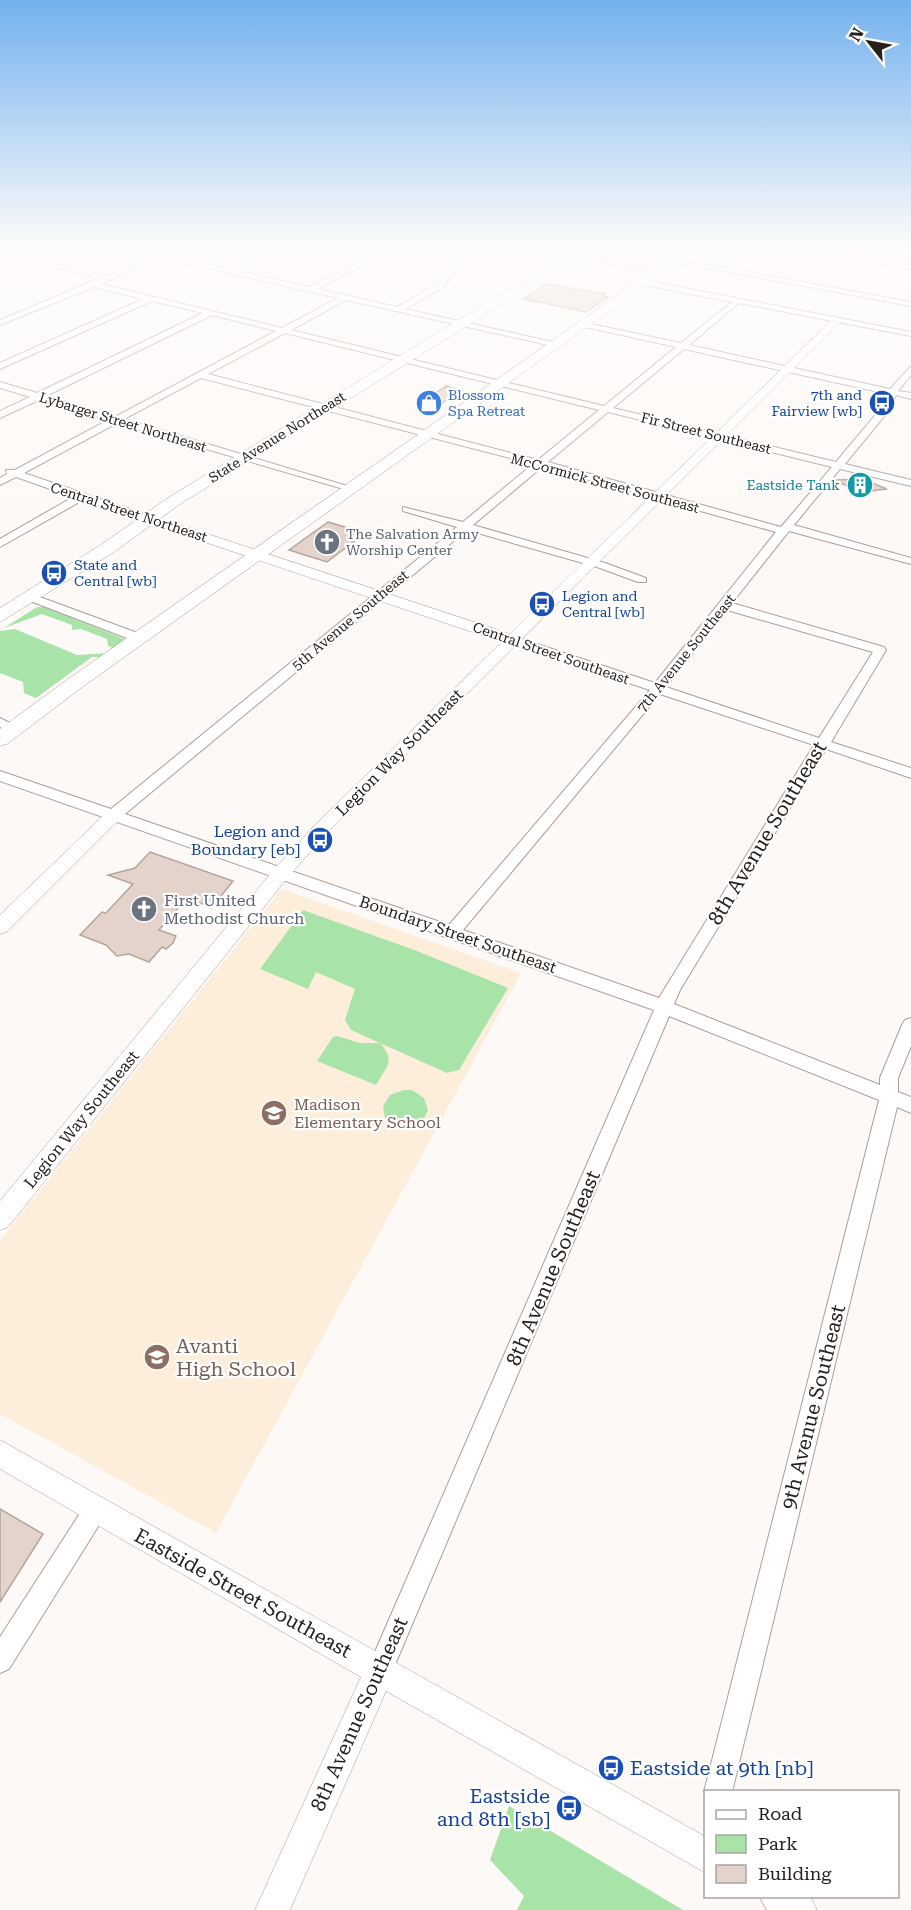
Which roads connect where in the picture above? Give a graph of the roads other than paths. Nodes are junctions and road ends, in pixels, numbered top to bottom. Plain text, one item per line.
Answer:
1 (64, 337) edge
2 (161, 337) edge
3 (271, 337) edge
4 (308, 337) edge
5 (439, 337) edge
6 (519, 337) edge
7 (565, 337) edge
8 (643, 337) edge
9 (693, 337) edge
10 (820, 337) edge
11 (554, 345) junction
12 (682, 346) junction
13 (403, 360) junction
14 (0, 366) edge
15 (788, 368) junction
16 (911, 369) edge
17 (200, 375) junction
18 (500, 383) junction
19 (0, 385) edge
20 (894, 391) junction
21 (911, 396) edge
22 (38, 397) junction
23 (325, 408) junction
24 (606, 408) junction
25 (0, 415) edge
26 (116, 420) junction
27 (428, 435) junction
28 (718, 436) junction
29 (244, 458) junction
30 (538, 465) junction
31 (839, 465) junction
32 (0, 469) edge
33 (15, 474) junction
34 (0, 482) edge
35 (911, 483) edge
36 (350, 490) junction
37 (660, 495) junction
38 (82, 496) junction
39 (407, 509) dead end
40 (149, 519) junction
41 (463, 525) junction
42 (785, 529) junction
43 (0, 544) edge
44 (259, 554) junction
45 (911, 561) edge
46 (591, 562) junction
47 (642, 580) dead end
48 (380, 595) junction
49 (29, 597) junction
50 (724, 605) junction
51 (0, 616) edge
52 (139, 638) junction
53 (512, 640) junction
54 (656, 688) junction
55 (7, 725) edge
56 (0, 739) edge
57 (821, 743) junction
58 (911, 773) edge
59 (0, 776) edge
60 (114, 815) junction
61 (282, 872) junction
62 (0, 927) edge
63 (453, 931) junction
64 (664, 1007) junction
65 (911, 1025) edge
66 (888, 1095) junction
67 (911, 1105) edge
68 (0, 1219) edge
69 (0, 1454) edge
70 (96, 1509) junction
71 (0, 1660) edge
72 (380, 1670) junction
73 (718, 1790) edge
74 (704, 1851) edge
75 (779, 1898) edge
76 (272, 1910) edge
77 (800, 1910) edge

1 - 14 street
2 - 22 street
3 - 17 street
4 - 13 street, Fir Street Southeast
5 - 13 main road, State Avenue Northeast
6 - 11 street
7 - 11 main road
8 - 12 street
9 - 12 street, 5th Avenue Southeast
10 - 15 street, Legion Way Southeast
11 - 18 main road
12 - 15 street
12 - 24 street, 5th Avenue Southeast
13 - 18 street, Fir Street Southeast
13 - 23 main road, State Avenue Northeast
15 - 20 street
15 - 28 street, Legion Way Southeast
16 - 20 street, 7th Avenue Southeast
17 - 23 street, McCormick Street Southeast
17 - 26 street
18 - 24 street, Fir Street Southeast
18 - 27 main road
19 - 22 street, Lybarger Street Northeast
20 - 21 street
20 - 31 street, 7th Avenue Southeast
22 - 25 street
22 - 26 street, Lybarger Street Northeast
23 - 27 street, McCormick Street Southeast
23 - 29 main road, State Avenue Northeast
24 - 28 street, Fir Street Southeast
24 - 30 street, 5th Avenue Southeast
26 - 29 street, Lybarger Street Northeast
26 - 33 street
27 - 30 street, McCormick Street Southeast
27 - 36 main road
28 - 31 street, Fir Street Southeast
28 - 37 street, Legion Way Southeast
29 - 36 street, Lybarger Street Northeast
29 - 40 main road, State Avenue Northeast
30 - 37 street, McCormick Street Southeast
30 - 41 street, 5th Avenue Southeast
31 - 35 street, Fir Street Southeast
31 - 42 street, 7th Avenue Southeast
32 - 33 street, Central Street Northeast
33 - 34 street
33 - 38 street, Central Street Northeast
36 - 44 main road
37 - 42 street, McCormick Street Southeast
37 - 46 street, Legion Way Southeast
38 - 40 street, Central Street Northeast
38 - 43 street
39 - 41 street
40 - 44 street, Central Street Northeast
40 - 49 main road, State Avenue Northeast
41 - 46 street
41 - 48 street, 5th Avenue Southeast
42 - 45 street, McCormick Street Southeast
42 - 50 street, 7th Avenue Southeast
44 - 48 street, Central Street Southeast
44 - 52 main road
46 - 47 street
46 - 53 street, Legion Way Southeast
48 - 53 street, Central Street Southeast
48 - 60 street, 5th Avenue Southeast
49 - 51 main road, State Avenue Northeast
49 - 52 street
50 - 54 street, 7th Avenue Southeast
50 - 57 street, 8th Avenue Southeast
52 - 55 main road
53 - 54 street, Central Street Southeast
53 - 61 street, Legion Way Southeast
54 - 57 street, Central Street Southeast
54 - 63 street, 7th Avenue Southeast
55 - 56 main road
57 - 58 street, Central Street Southeast
57 - 64 street, 8th Avenue Southeast
59 - 60 street, Boundary Street Southeast
60 - 61 street, Boundary Street Southeast
60 - 62 street, 5th Avenue Southeast
61 - 63 street, Boundary Street Southeast
61 - 68 street, Legion Way Southeast
63 - 64 street, Boundary Street Southeast
64 - 66 street, Boundary Street Southeast
64 - 72 street, 8th Avenue Southeast
65 - 66 street, 9th Avenue Southeast
66 - 67 street, Boundary Street Southeast
66 - 73 street, 9th Avenue Southeast
69 - 70 street, Eastside Street Southeast
70 - 71 street
70 - 72 street, Eastside Street Southeast
72 - 74 street, Eastside Street Southeast
72 - 76 street, 8th Avenue Southeast
75 - 77 street

